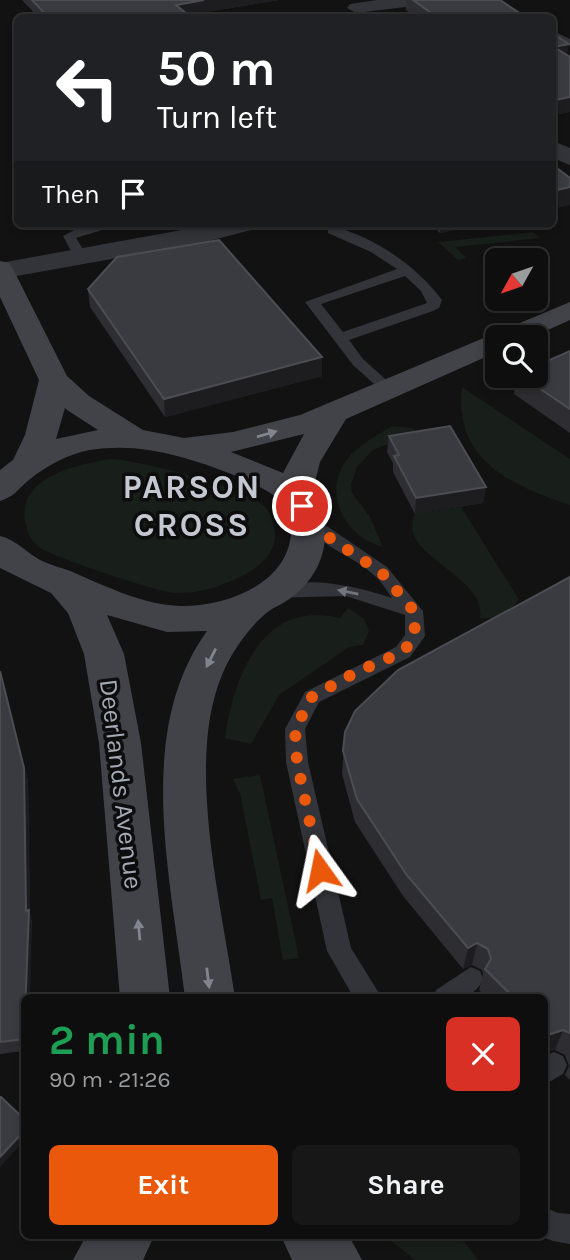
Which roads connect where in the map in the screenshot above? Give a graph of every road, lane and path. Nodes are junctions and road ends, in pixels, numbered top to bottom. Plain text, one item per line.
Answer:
1 (422, 0) edge
2 (357, 8) edge
3 (92, 228) edge
4 (211, 228) edge
5 (193, 230) edge
6 (333, 230) dead end
7 (81, 257) junction
8 (1, 270) edge
9 (405, 271) junction
10 (570, 310) edge
11 (535, 325) edge
12 (340, 338) junction
13 (485, 346) edge
14 (54, 380) junction
15 (388, 389) junction
16 (335, 413) junction
17 (132, 438) junction
18 (175, 447) junction
19 (9, 479) edge
20 (302, 508) junction
21 (2, 551) edge
22 (63, 582) junction
23 (262, 599) junction
24 (414, 611) junction
25 (471, 979) dead end
26 (145, 994) edge
27 (210, 994) edge
28 (367, 994) edge
29 (450, 994) edge
30 (548, 1224) edge
31 (570, 1228) edge
32 (122, 1239) edge
33 (313, 1239) edge
34 (103, 1260) edge
35 (332, 1260) edge

1 - 2 street
3 - 7 lane
4 - 5 street
5 - 7 street
6 - 9 lane
7 - 8 street
8 - 14 street
9 - 12 lane
9 - 12 lane
10 - 11 street
12 - 15 lane
13 - 15 street
14 - 17 street
14 - 19 street
15 - 16 street
18 -> 16 street
16 - 20 street
17 - 18 street
17 - 19 street
18 - 20 street
20 - 23 street
20 - 24 lane
21 - 22 street
22 - 23 street
26 -> 22 street, Deerlands Avenue
24 -> 23 lane
23 -> 27 street
24 - 28 lane
25 - 29 lane
30 - 31 lane
32 - 34 street
33 - 35 street

